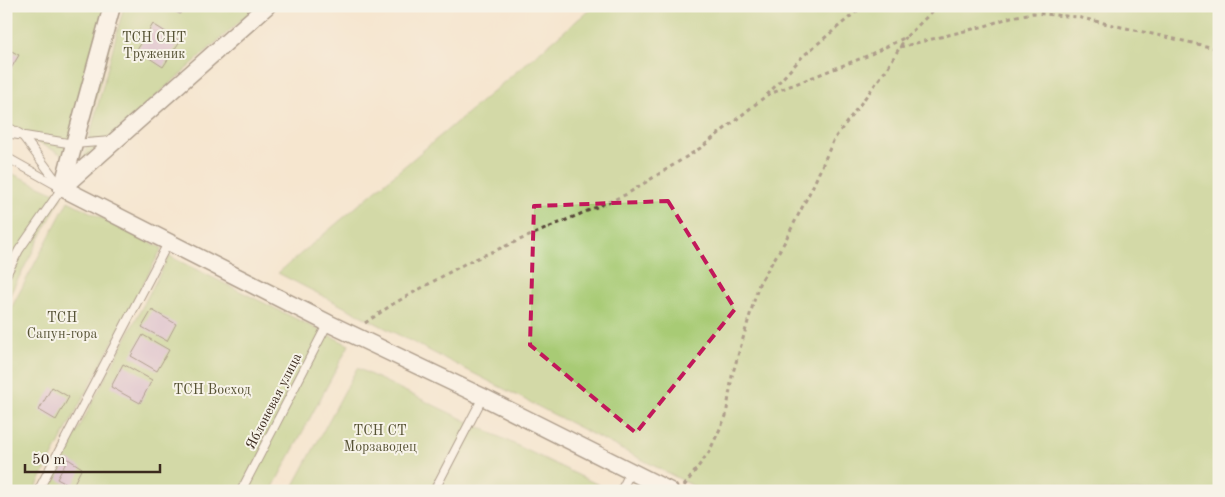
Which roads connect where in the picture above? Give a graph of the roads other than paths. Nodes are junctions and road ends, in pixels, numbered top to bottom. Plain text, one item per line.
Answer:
1 (112, 6) edge
2 (267, 6) edge
3 (6, 126) edge
4 (6, 133) edge
5 (22, 135) junction
6 (116, 141) junction
7 (74, 144) junction
8 (6, 157) edge
9 (62, 188) junction
10 (168, 243) junction
11 (6, 275) edge
12 (328, 323) junction
13 (483, 396) junction
14 (631, 471) junction
15 (38, 491) edge
16 (241, 491) edge
17 (434, 491) edge
18 (621, 491) edge
19 (670, 491) edge

1 - 7 street
2 - 6 street
3 - 5 lane
4 - 5 lane
5 - 7 lane
5 - 9 lane
6 - 7 lane
6 - 9 street
7 - 9 street
8 - 9 lane
9 - 10 street
9 - 11 lane
10 - 12 street
10 - 15 lane
12 - 13 street
12 - 16 lane, Яблоневая улица
13 - 14 street
13 - 17 lane
14 - 18 lane
14 - 19 street

